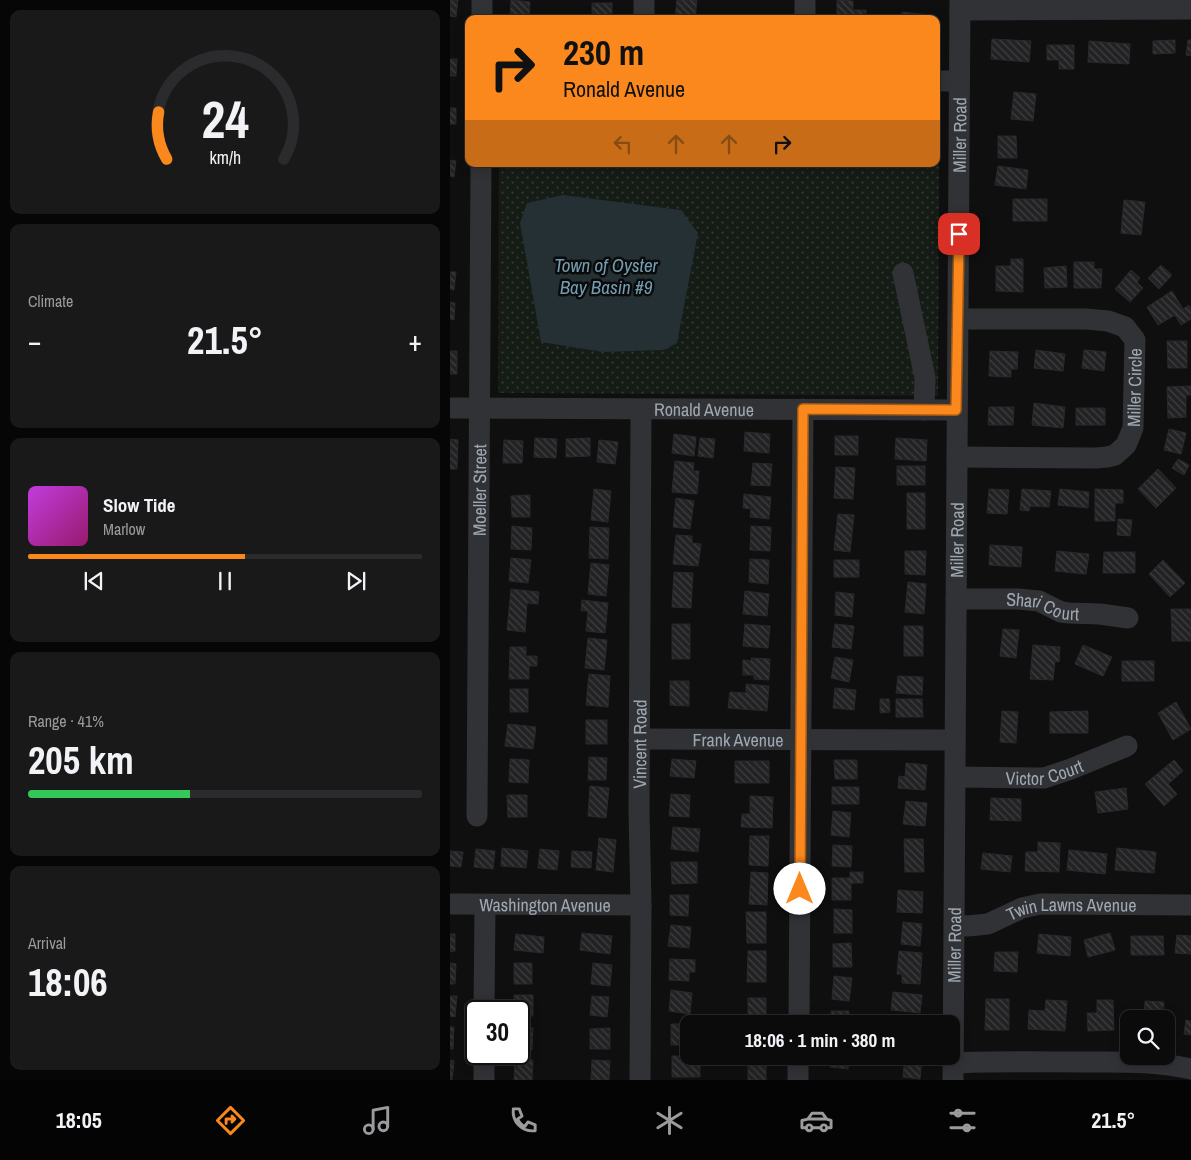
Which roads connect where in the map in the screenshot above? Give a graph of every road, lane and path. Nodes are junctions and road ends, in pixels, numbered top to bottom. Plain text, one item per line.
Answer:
1 (482, 0) edge
2 (644, 0) edge
3 (805, 0) edge
4 (960, 5) edge
5 (1191, 9) edge
6 (482, 15) edge
7 (644, 15) edge
8 (805, 15) edge
9 (940, 80) edge
10 (959, 81) junction
11 (481, 167) edge
12 (903, 272) dead end
13 (958, 319) junction
14 (450, 408) edge
15 (480, 408) junction
16 (641, 408) junction
17 (803, 409) junction
18 (924, 410) junction
19 (956, 410) junction
20 (957, 457) junction
21 (956, 600) junction
22 (1128, 618) dead end
23 (640, 739) junction
24 (801, 739) junction
25 (955, 740) junction
26 (1127, 746) dead end
27 (956, 777) junction
28 (477, 816) dead end
29 (450, 904) edge
30 (485, 905) junction
31 (641, 905) junction
32 (1191, 905) edge
33 (954, 925) junction
34 (484, 1000) edge
35 (798, 1015) edge
36 (484, 1065) edge
37 (798, 1065) edge
38 (1191, 1069) edge
39 (953, 1071) edge
40 (484, 1080) edge
41 (640, 1080) edge
42 (798, 1080) edge

1 - 6 street
2 - 7 street
3 - 8 street
4 - 5 street
4 - 10 street, Miller Road
9 - 10 street
10 - 13 street, Miller Road
11 - 15 street, Moeller Street
12 - 18 street
13 - 19 street, Miller Road
13 - 20 street, Miller Circle
14 - 15 street, Ronald Avenue
15 - 16 street, Ronald Avenue
15 - 28 street, Moeller Street
16 - 17 street, Ronald Avenue
16 - 23 street, Vincent Road
17 - 18 street, Ronald Avenue
17 - 24 street
18 - 19 street, Ronald Avenue
19 - 20 street, Miller Road
20 - 21 street, Miller Road
21 - 22 street, Shari Court
21 - 25 street, Miller Road
23 - 24 street, Frank Avenue
23 - 31 street, Vincent Road
24 - 25 street, Frank Avenue
24 - 35 street
25 - 27 street, Miller Road
26 - 27 street, Victor Court
27 - 33 street, Miller Road
29 - 30 street, Washington Avenue
30 - 31 street, Washington Avenue
30 - 34 street
31 - 41 street, Vincent Road
32 - 33 street, Twin Lawns Avenue
33 - 39 street, Miller Road
36 - 40 street
37 - 42 street
38 - 39 street

